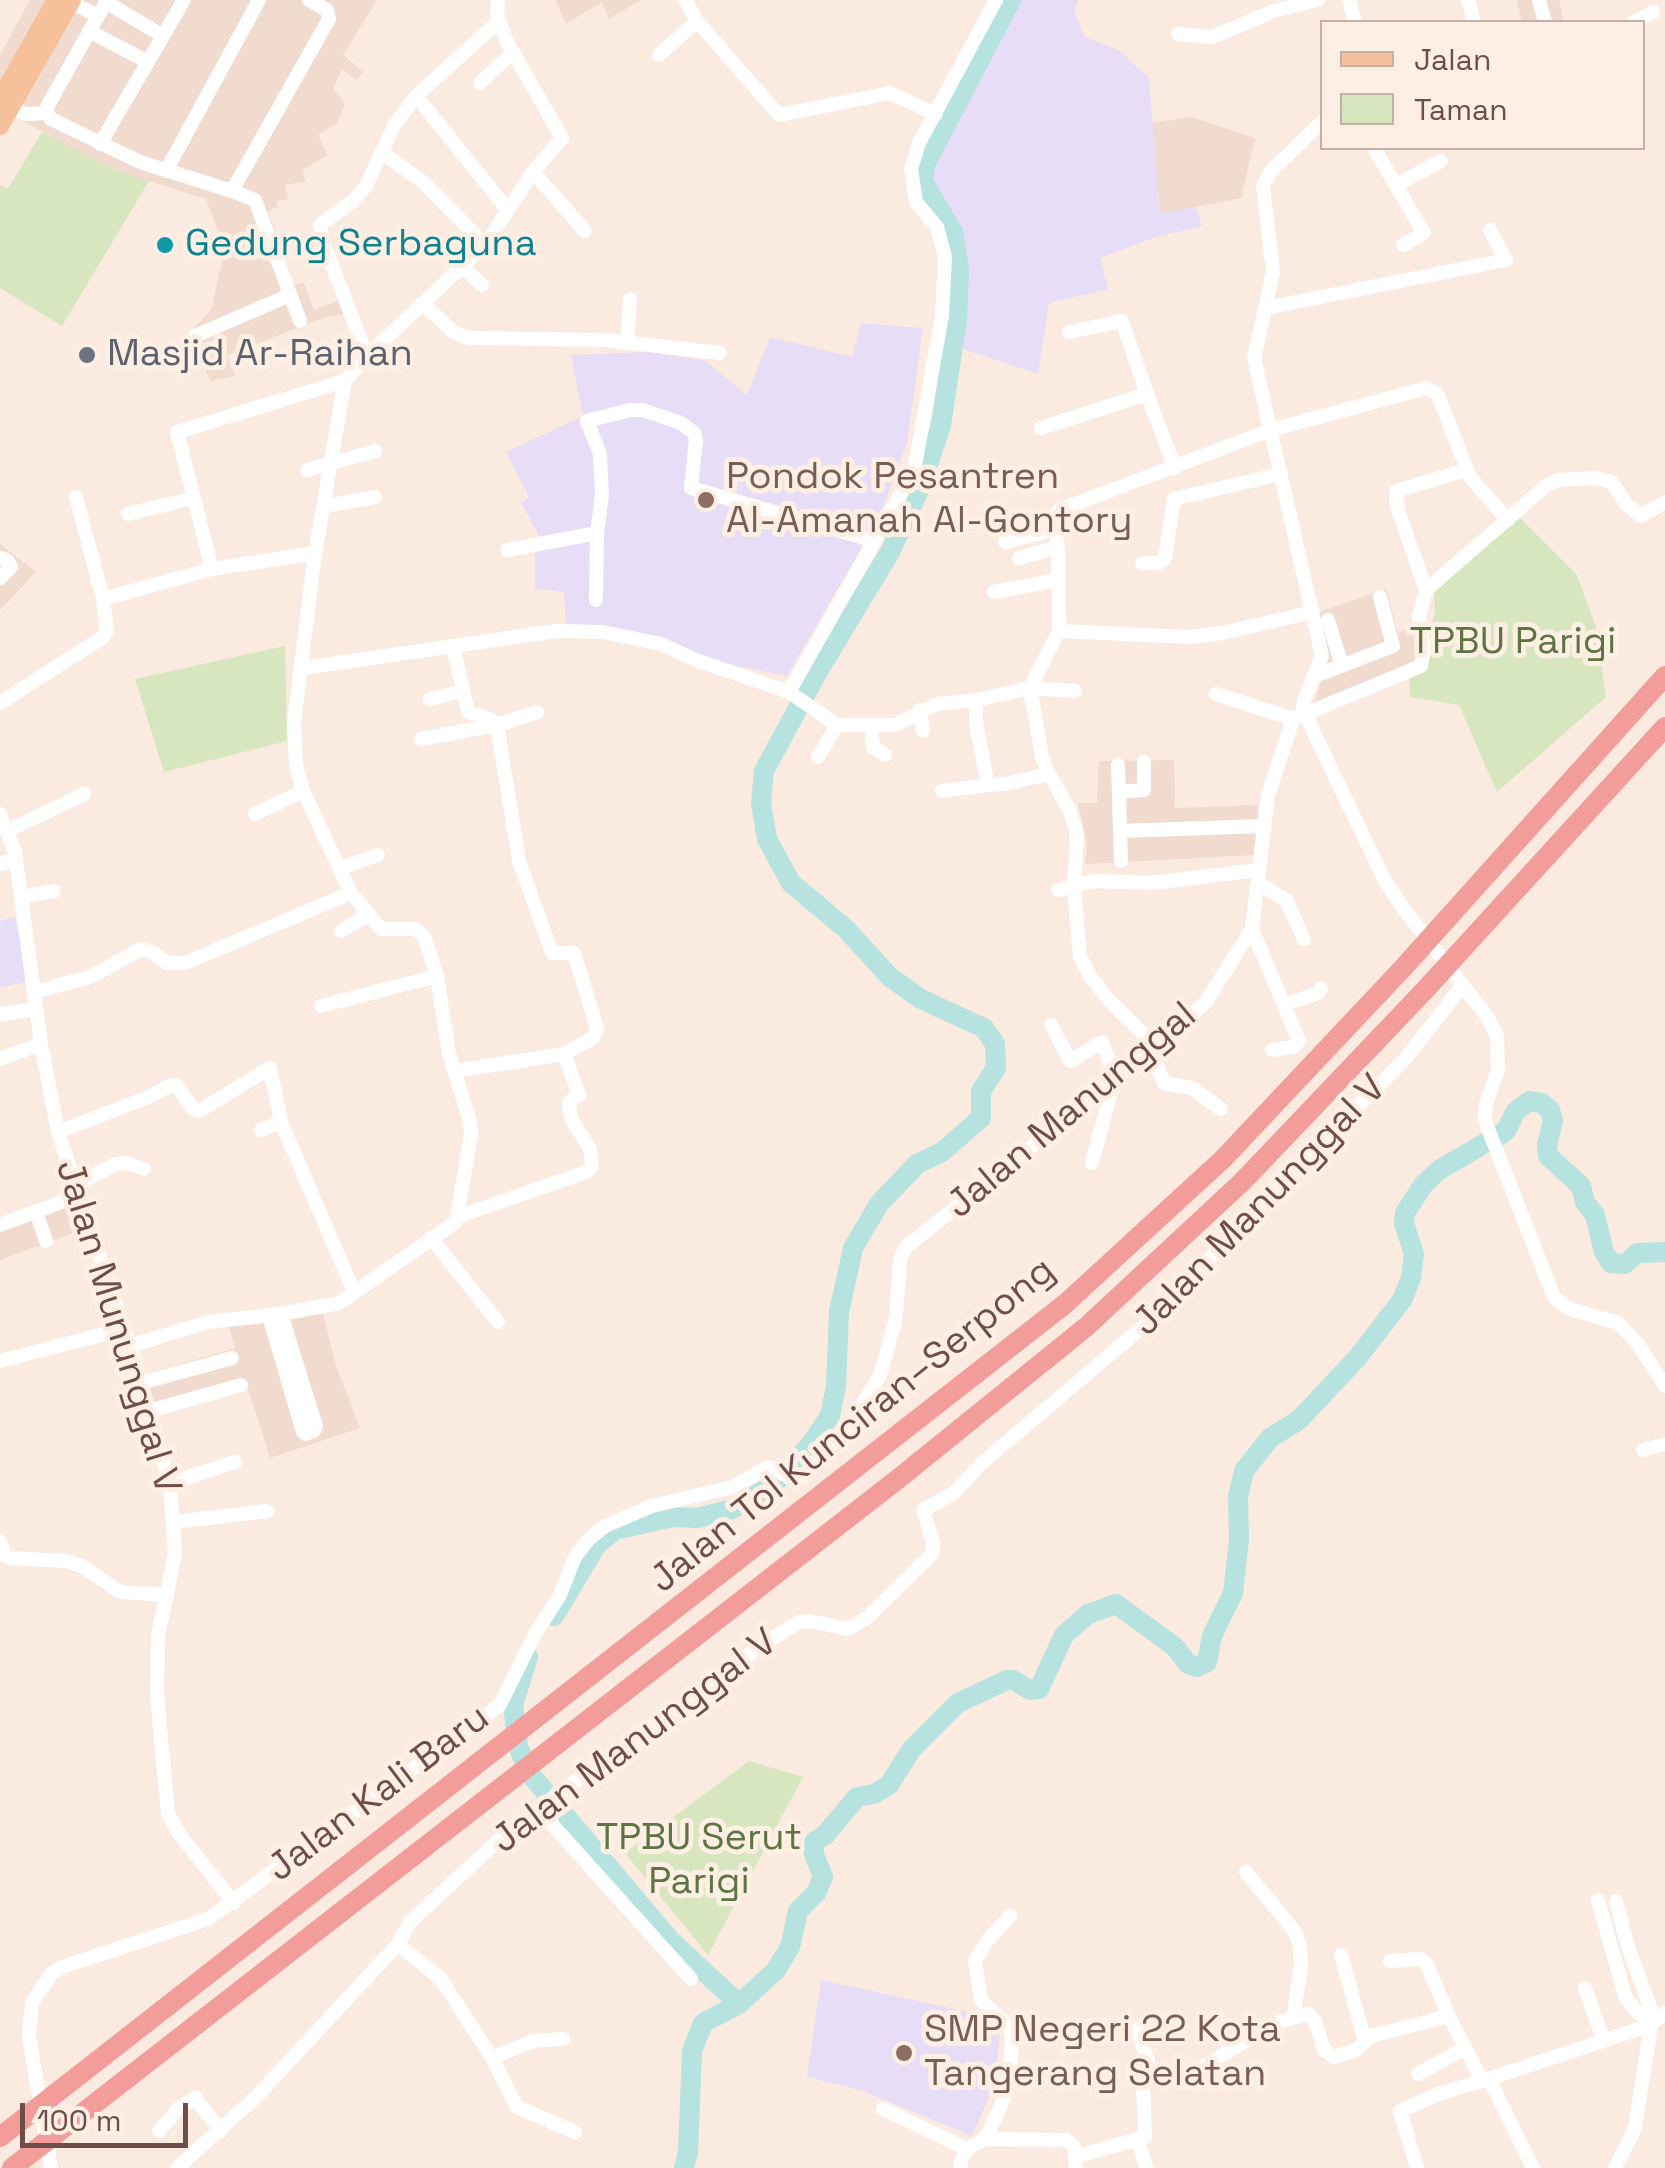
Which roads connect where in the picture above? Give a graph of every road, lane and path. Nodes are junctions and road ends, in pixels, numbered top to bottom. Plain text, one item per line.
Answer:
1 (184, 0) edge
2 (259, 0) edge
3 (309, 0) edge
4 (498, 0) edge
5 (687, 0) edge
6 (996, 0) edge
7 (1318, 0) edge
8 (66, 1) edge
9 (106, 1) edge
10 (98, 16) junction
11 (499, 21) junction
12 (697, 21) junction
13 (89, 31) junction
14 (1178, 34) dead end
15 (163, 36) junction
16 (512, 53) junction
17 (659, 55) dead end
18 (148, 62) junction
19 (480, 83) dead end
20 (416, 96) junction
21 (6, 104) edge
22 (46, 113) junction
23 (936, 114) junction
24 (1320, 124) edge
25 (0, 126) edge
26 (100, 144) junction
27 (1375, 150) edge
28 (381, 152) junction
29 (1441, 161) dead end
30 (166, 171) junction
31 (533, 172) junction
32 (1398, 184) junction
33 (232, 190) junction
34 (508, 208) junction
35 (1490, 230) dead end
36 (585, 231) dead end
37 (485, 245) junction
38 (1403, 245) dead end
39 (462, 264) junction
40 (482, 285) dead end
41 (290, 296) junction
42 (630, 298) dead end
43 (422, 304) junction
44 (1266, 308) junction
45 (300, 320) dead end
46 (1069, 332) dead end
47 (195, 336) dead end
48 (627, 343) junction
49 (720, 353) dead end
50 (367, 356) junction
51 (345, 381) junction
52 (1147, 394) junction
53 (1041, 428) dead end
54 (1271, 430) junction
55 (375, 451) dead end
56 (333, 464) junction
57 (1175, 468) junction
58 (307, 470) dead end
59 (1466, 470) junction
60 (1281, 474) junction
61 (76, 497) dead end
62 (375, 497) dead end
63 (193, 498) junction
64 (1665, 502) edge
65 (324, 506) junction
66 (128, 514) dead end
67 (1508, 520) junction
68 (1055, 529) junction
69 (597, 533) junction
70 (875, 541) junction
71 (1005, 542) dead end
72 (1058, 547) junction
73 (507, 550) dead end
74 (315, 553) junction
75 (0, 558) edge
76 (1020, 558) dead end
77 (1142, 563) dead end
78 (212, 570) junction
79 (0, 578) edge
80 (1057, 580) junction
81 (1426, 590) junction
82 (994, 592) dead end
83 (1380, 597) dead end
84 (104, 599) junction
85 (596, 600) dead end
86 (1313, 612) junction
87 (1328, 620) dead end
88 (1059, 631) junction
89 (452, 646) junction
90 (1342, 666) junction
91 (303, 668) junction
92 (1316, 676) junction
93 (1665, 676) edge
94 (1030, 688) junction
95 (462, 691) junction
96 (1075, 691) dead end
97 (794, 694) junction
98 (1216, 694) dead end
99 (430, 700) dead end
100 (976, 700) junction
101 (0, 703) edge
102 (920, 710) junction
103 (536, 712) dead end
104 (1298, 716) junction
105 (838, 725) junction
106 (496, 726) junction
107 (871, 726) junction
108 (1665, 728) edge
109 (923, 731) dead end
110 (421, 740) dead end
111 (818, 756) dead end
112 (885, 756) dead end
113 (1144, 762) dead end
114 (1118, 765) dead end
115 (1049, 774) junction
116 (988, 785) junction
117 (303, 790) junction
118 (942, 790) dead end
119 (1119, 792) junction
120 (84, 794) dead end
121 (0, 814) edge
122 (255, 814) dead end
123 (1264, 826) junction
124 (7, 831) junction
125 (1120, 831) junction
126 (378, 855) dead end
127 (16, 859) junction
128 (1121, 861) dead end
129 (0, 864) edge
130 (341, 868) junction
131 (1258, 877) junction
132 (1066, 888) junction
133 (54, 891) dead end
134 (351, 893) junction
135 (23, 897) junction
136 (368, 915) junction
137 (1252, 929) junction
138 (341, 931) dead end
139 (1304, 939) dead end
140 (436, 976) junction
141 (1462, 986) junction
142 (1321, 989) dead end
143 (34, 992) junction
144 (1287, 1004) junction
145 (321, 1006) dead end
146 (36, 1009) junction
147 (0, 1014) edge
148 (1051, 1026) dead end
149 (41, 1044) junction
150 (1154, 1049) junction
151 (1272, 1050) dead end
152 (564, 1054) junction
153 (0, 1059) edge
154 (454, 1071) junction
155 (1115, 1078) junction
156 (1220, 1109) dead end
157 (281, 1122) junction
158 (260, 1130) dead end
159 (58, 1132) junction
160 (1092, 1163) dead end
161 (144, 1170) dead end
162 (76, 1191) junction
163 (36, 1212) junction
164 (457, 1217) junction
165 (0, 1225) edge
166 (431, 1238) junction
167 (46, 1241) dead end
168 (354, 1292) junction
169 (275, 1315) junction
170 (498, 1322) dead end
171 (124, 1329) junction
172 (130, 1346) junction
173 (232, 1358) dead end
174 (0, 1361) edge
175 (141, 1383) junction
176 (242, 1385) dead end
177 (1665, 1386) edge
178 (149, 1411) junction
179 (1665, 1444) edge
180 (1643, 1450) dead end
181 (234, 1462) dead end
182 (775, 1468) joint
183 (170, 1483) junction
184 (267, 1511) dead end
185 (174, 1522) junction
186 (1, 1547) edge
187 (166, 1596) junction
188 (519, 1822) junction
189 (1246, 1872) dead end
190 (1598, 1900) dead end
191 (1616, 1900) dead end
192 (234, 1903) junction
193 (1010, 1916) dead end
194 (398, 1944) junction
195 (1342, 1955) dead end
196 (1390, 1961) dead end
197 (690, 1979) dead end
198 (1585, 1988) dead end
199 (1449, 2016) junction
200 (1286, 2020) junction
201 (1656, 2020) edge
202 (1090, 2025) dead end
203 (1603, 2038) junction
204 (563, 2040) dead end
205 (1364, 2041) junction
206 (1465, 2048) junction
207 (492, 2058) junction
208 (1152, 2073) junction
209 (1418, 2074) dead end
210 (1486, 2080) junction
211 (883, 2109) dead end
212 (221, 2131) junction
213 (160, 2132) dead end
214 (574, 2132) dead end
215 (0, 2138) edge
216 (985, 2139) junction
217 (1136, 2140) junction
218 (967, 2149) junction
219 (1075, 2165) edge
220 (12, 2168) edge
221 (51, 2168) edge
222 (177, 2168) edge
223 (961, 2168) edge
224 (1148, 2168) edge
225 (1417, 2168) edge
226 (1533, 2168) edge
227 (1614, 2168) edge

1 - 15 street
2 - 30 street
3 - 33 street
4 - 11 street
5 - 12 street
6 - 23 street
7 - 14 street
8 - 10 street
8 - 21 main road
9 - 10 street
9 - 15 street
10 - 13 street
11 - 16 street
11 - 20 street
12 - 17 street
12 - 23 street
13 - 18 street
13 - 22 street
15 - 18 street
16 - 19 street
16 - 31 street
18 - 26 street
20 - 28 street
20 - 34 street
21 - 22 street
21 - 25 main road
22 - 26 street
23 - 70 street
24 - 44 street, Jalan Manunggal
26 - 30 street
27 - 32 street
28 - 37 street
28 - 50 street
29 - 32 street
30 - 33 street
31 - 34 street
31 - 36 street
32 - 38 street
33 - 41 street
34 - 37 street
35 - 44 street
37 - 39 street
39 - 40 street
39 - 43 street
41 - 45 street
41 - 47 street
42 - 48 street
43 - 48 street
43 - 50 street
44 - 54 street, Jalan Manunggal
46 - 52 street
48 - 49 street
50 - 51 street
51 - 56 street
51 - 63 street
52 - 53 street
52 - 57 street
54 - 57 street
54 - 59 street
54 - 60 street, Jalan Manunggal
55 - 56 street
56 - 58 street
56 - 65 street
57 - 68 street
59 - 67 street
59 - 81 street
60 - 77 street
60 - 86 street, Jalan Manunggal
61 - 84 street
62 - 65 street
63 - 66 street
63 - 78 street
64 - 67 street
65 - 74 street
67 - 81 street
68 - 71 street
68 - 72 street
69 - 70 street
69 - 73 street
69 - 85 street
70 - 97 street
72 - 76 street
72 - 80 street
74 - 78 street
74 - 91 street
75 - 79 street
78 - 84 street
80 - 82 street
80 - 88 street
81 - 104 street
83 - 90 street
84 - 101 street
86 - 88 street
86 - 92 street, Jalan Manunggal
87 - 90 street
88 - 94 street
89 - 91 street
89 - 95 street
89 - 97 street
90 - 92 street
91 - 117 street
92 - 104 street, Jalan Manunggal
93 - 215 highway, Jalan Tol Kunciran–Serpong
94 - 96 street
94 - 100 street
94 - 115 street
95 - 99 street
95 - 106 street
97 - 105 street
98 - 104 street
100 - 102 street
100 - 116 street
102 - 107 street
102 - 109 street
103 - 106 street
104 - 123 street, Jalan Manunggal
104 - 141 street
105 - 107 street
105 - 111 street
106 - 110 street
106 - 152 street
107 - 112 street
108 - 220 highway, Jalan Tol Kunciran–Serpong
113 - 119 street
114 - 119 street
115 - 116 street
115 - 132 street
116 - 118 street
117 - 122 street
117 - 130 street
119 - 125 street
120 - 124 street
121 - 124 street, Jalan Mununggal V
123 - 125 street
123 - 131 street, Jalan Manunggal
124 - 127 street, Jalan Mununggal V
125 - 128 street
126 - 130 street
127 - 129 street
127 - 135 street, Jalan Mununggal V
130 - 134 street
131 - 132 street
131 - 137 street, Jalan Manunggal
131 - 139 street
132 - 150 street
133 - 135 street
134 - 136 street
134 - 143 street
135 - 143 street, Jalan Mununggal V
136 - 138 street
136 - 140 street
137 - 144 street
137 - 150 street, Jalan Manunggal
140 - 145 street
140 - 154 street
141 - 177 street
141 - 188 street, Jalan Manunggal V
142 - 144 street
143 - 146 street, Jalan Mununggal V
144 - 151 street
146 - 147 street
146 - 149 street, Jalan Mununggal V
148 - 155 street
149 - 153 street
149 - 159 street, Jalan Mununggal V
150 - 155 street, Jalan Manunggal
150 - 156 street
152 - 154 street
152 - 164 street
154 - 164 street
155 - 160 street
155 - 182 street, Jalan Manunggal
157 - 158 street
157 - 159 street
157 - 168 street
159 - 162 street, Jalan Mununggal V
161 - 162 street
162 - 163 street
162 - 171 street, Jalan Mununggal V
163 - 165 street
163 - 167 street
164 - 166 street
166 - 168 street
166 - 170 street
168 - 169 street
169 - 169 street
169 - 172 street
171 - 172 street, Jalan Mununggal V
171 - 174 street
172 - 175 street, Jalan Mununggal V
173 - 175 street
175 - 178 street, Jalan Mununggal V
176 - 178 street
178 - 183 street, Jalan Mununggal V
179 - 180 street
181 - 183 street
182 - 192 street, Jalan Kali Baru
183 - 185 street, Jalan Mununggal V
184 - 185 street
185 - 187 street, Jalan Mununggal V
186 - 187 street
187 - 192 street, Jalan Mununggal V
188 - 194 street, Jalan Manunggal V
188 - 197 street
189 - 200 street
190 - 201 street
191 - 201 street
192 - 221 street
193 - 216 street
194 - 207 street
194 - 212 street, Jalan Manunggal V
195 - 205 street
196 - 199 street
198 - 203 street
199 - 205 street
199 - 206 street
200 - 205 street
200 - 208 street
201 - 203 street
201 - 227 street
202 - 208 street
203 - 210 street
204 - 207 street
206 - 209 street
206 - 210 street
207 - 214 street
208 - 217 street
210 - 225 street
210 - 226 street
211 - 218 street
212 - 213 street
212 - 222 street, Jalan Manunggal V
216 - 218 street
216 - 219 street
217 - 219 street
217 - 224 street
218 - 223 street

